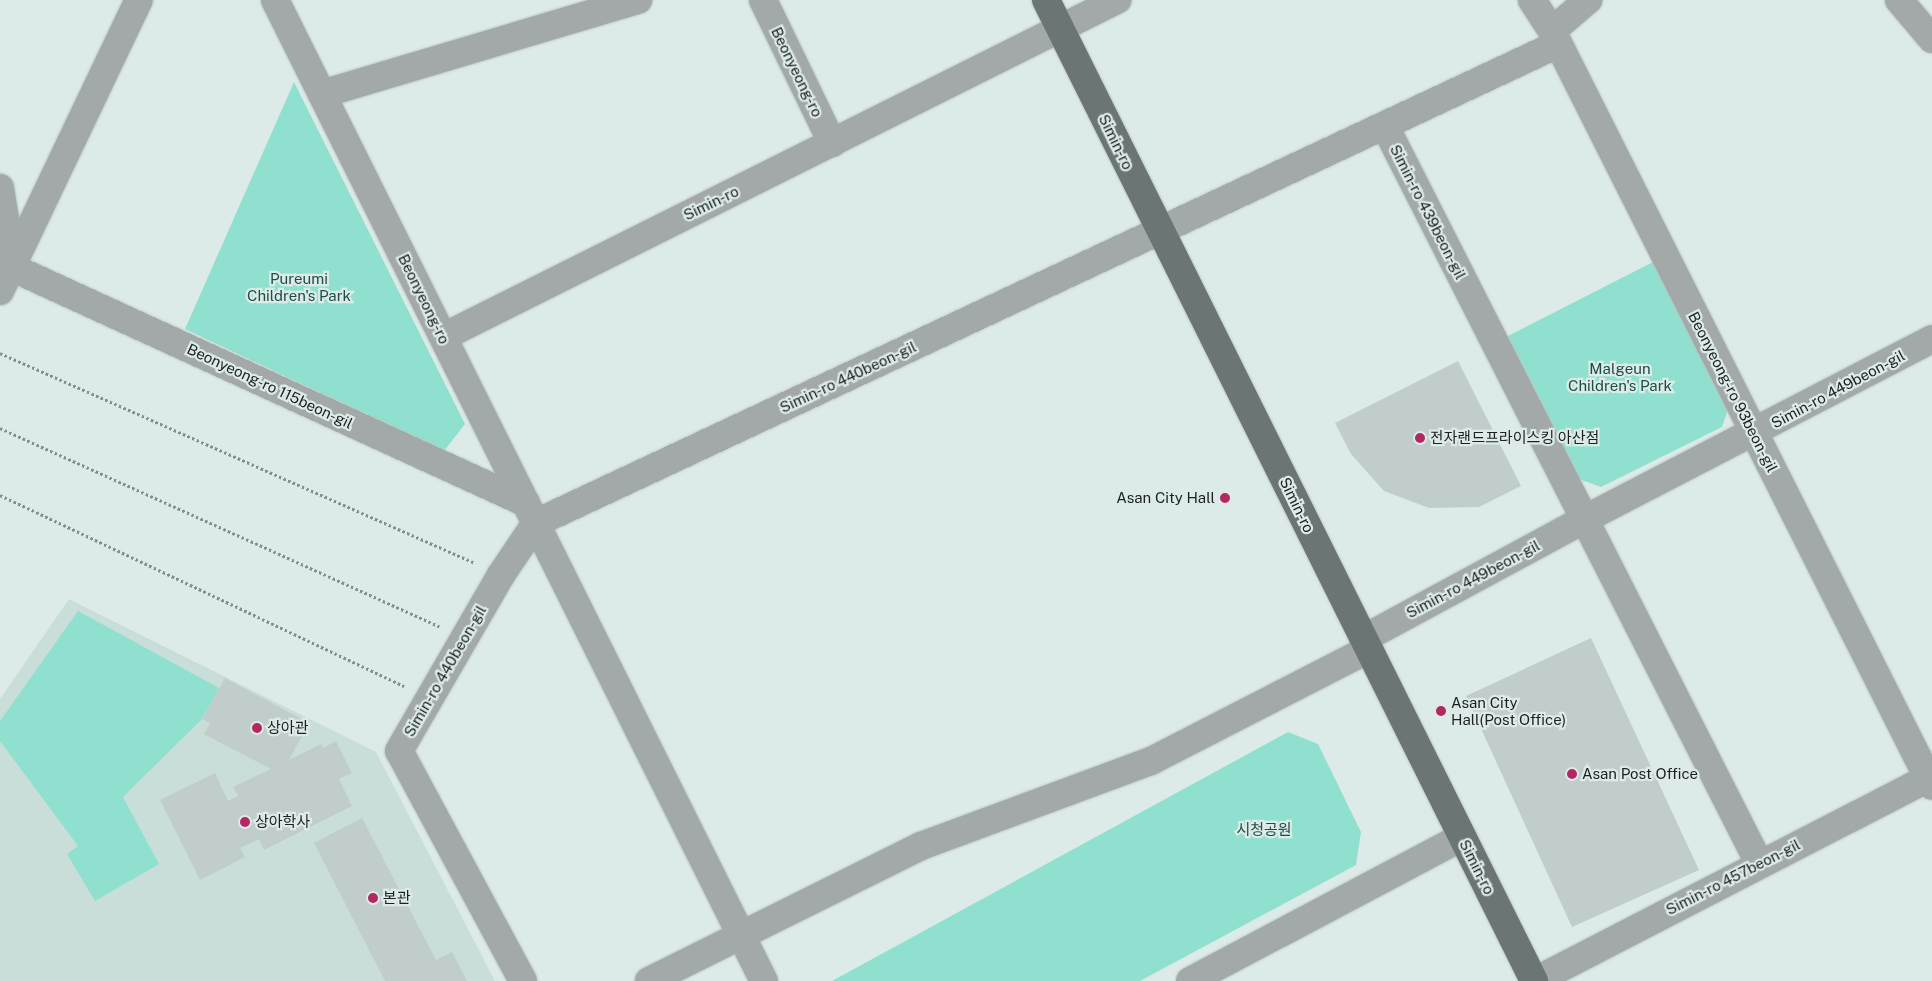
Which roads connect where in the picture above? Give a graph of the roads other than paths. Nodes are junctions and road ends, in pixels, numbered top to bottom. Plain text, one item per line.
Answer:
1 (139, 0) edge
2 (275, 0) edge
3 (638, 0) edge
4 (763, 0) edge
5 (1046, 0) edge
6 (1116, 0) edge
7 (1532, 0) edge
8 (1588, 0) edge
9 (1899, 0) edge
10 (1060, 28) junction
11 (1555, 38) junction
12 (1932, 39) edge
13 (322, 94) junction
14 (1385, 126) junction
15 (832, 143) junction
16 (0, 188) edge
17 (1160, 231) junction
18 (7, 280) edge
19 (443, 337) junction
20 (1932, 339) edge
21 (1754, 432) junction
22 (531, 513) junction
23 (1583, 520) junction
24 (1366, 644) junction
25 (1931, 780) edge
26 (1462, 838) junction
27 (1759, 863) junction
28 (741, 936) junction
29 (523, 981) edge
30 (649, 981) edge
31 (764, 981) edge
32 (1190, 981) edge
33 (1535, 981) edge

1 - 18 street
2 - 13 street, Beonyeong-ro
3 - 13 street
4 - 15 street, Beonyeong-ro
5 - 10 main road, Simin-ro
6 - 10 street
7 - 11 street, Beonyeong-ro 93beon-gil
8 - 11 street
9 - 12 street
10 - 15 street, Simin-ro
10 - 17 main road, Simin-ro
11 - 14 street
11 - 21 street, Beonyeong-ro 93beon-gil
13 - 19 street, Beonyeong-ro
14 - 17 street, Simin-ro 439beon-gil
14 - 23 street, Simin-ro 439beon-gil
15 - 19 street, Simin-ro
16 - 18 street
17 - 22 street, Simin-ro 440beon-gil
17 - 24 main road, Simin-ro
18 - 22 street, Beonyeong-ro 115beon-gil
19 - 22 street, Beonyeong-ro
20 - 21 street, Simin-ro 449beon-gil
21 - 23 street, Simin-ro 449beon-gil
21 - 25 street, Beonyeong-ro 93beon-gil
22 - 28 street
22 - 29 street, Simin-ro 440beon-gil
23 - 24 street, Simin-ro 449beon-gil
23 - 27 street
24 - 26 main road, Simin-ro
24 - 28 street, Simin-ro 449beon-gil
25 - 27 street, Simin-ro 457beon-gil
26 - 32 street
26 - 33 main road, Simin-ro
27 - 33 street, Simin-ro 457beon-gil
28 - 30 street, Simin-ro 449beon-gil
28 - 31 street

